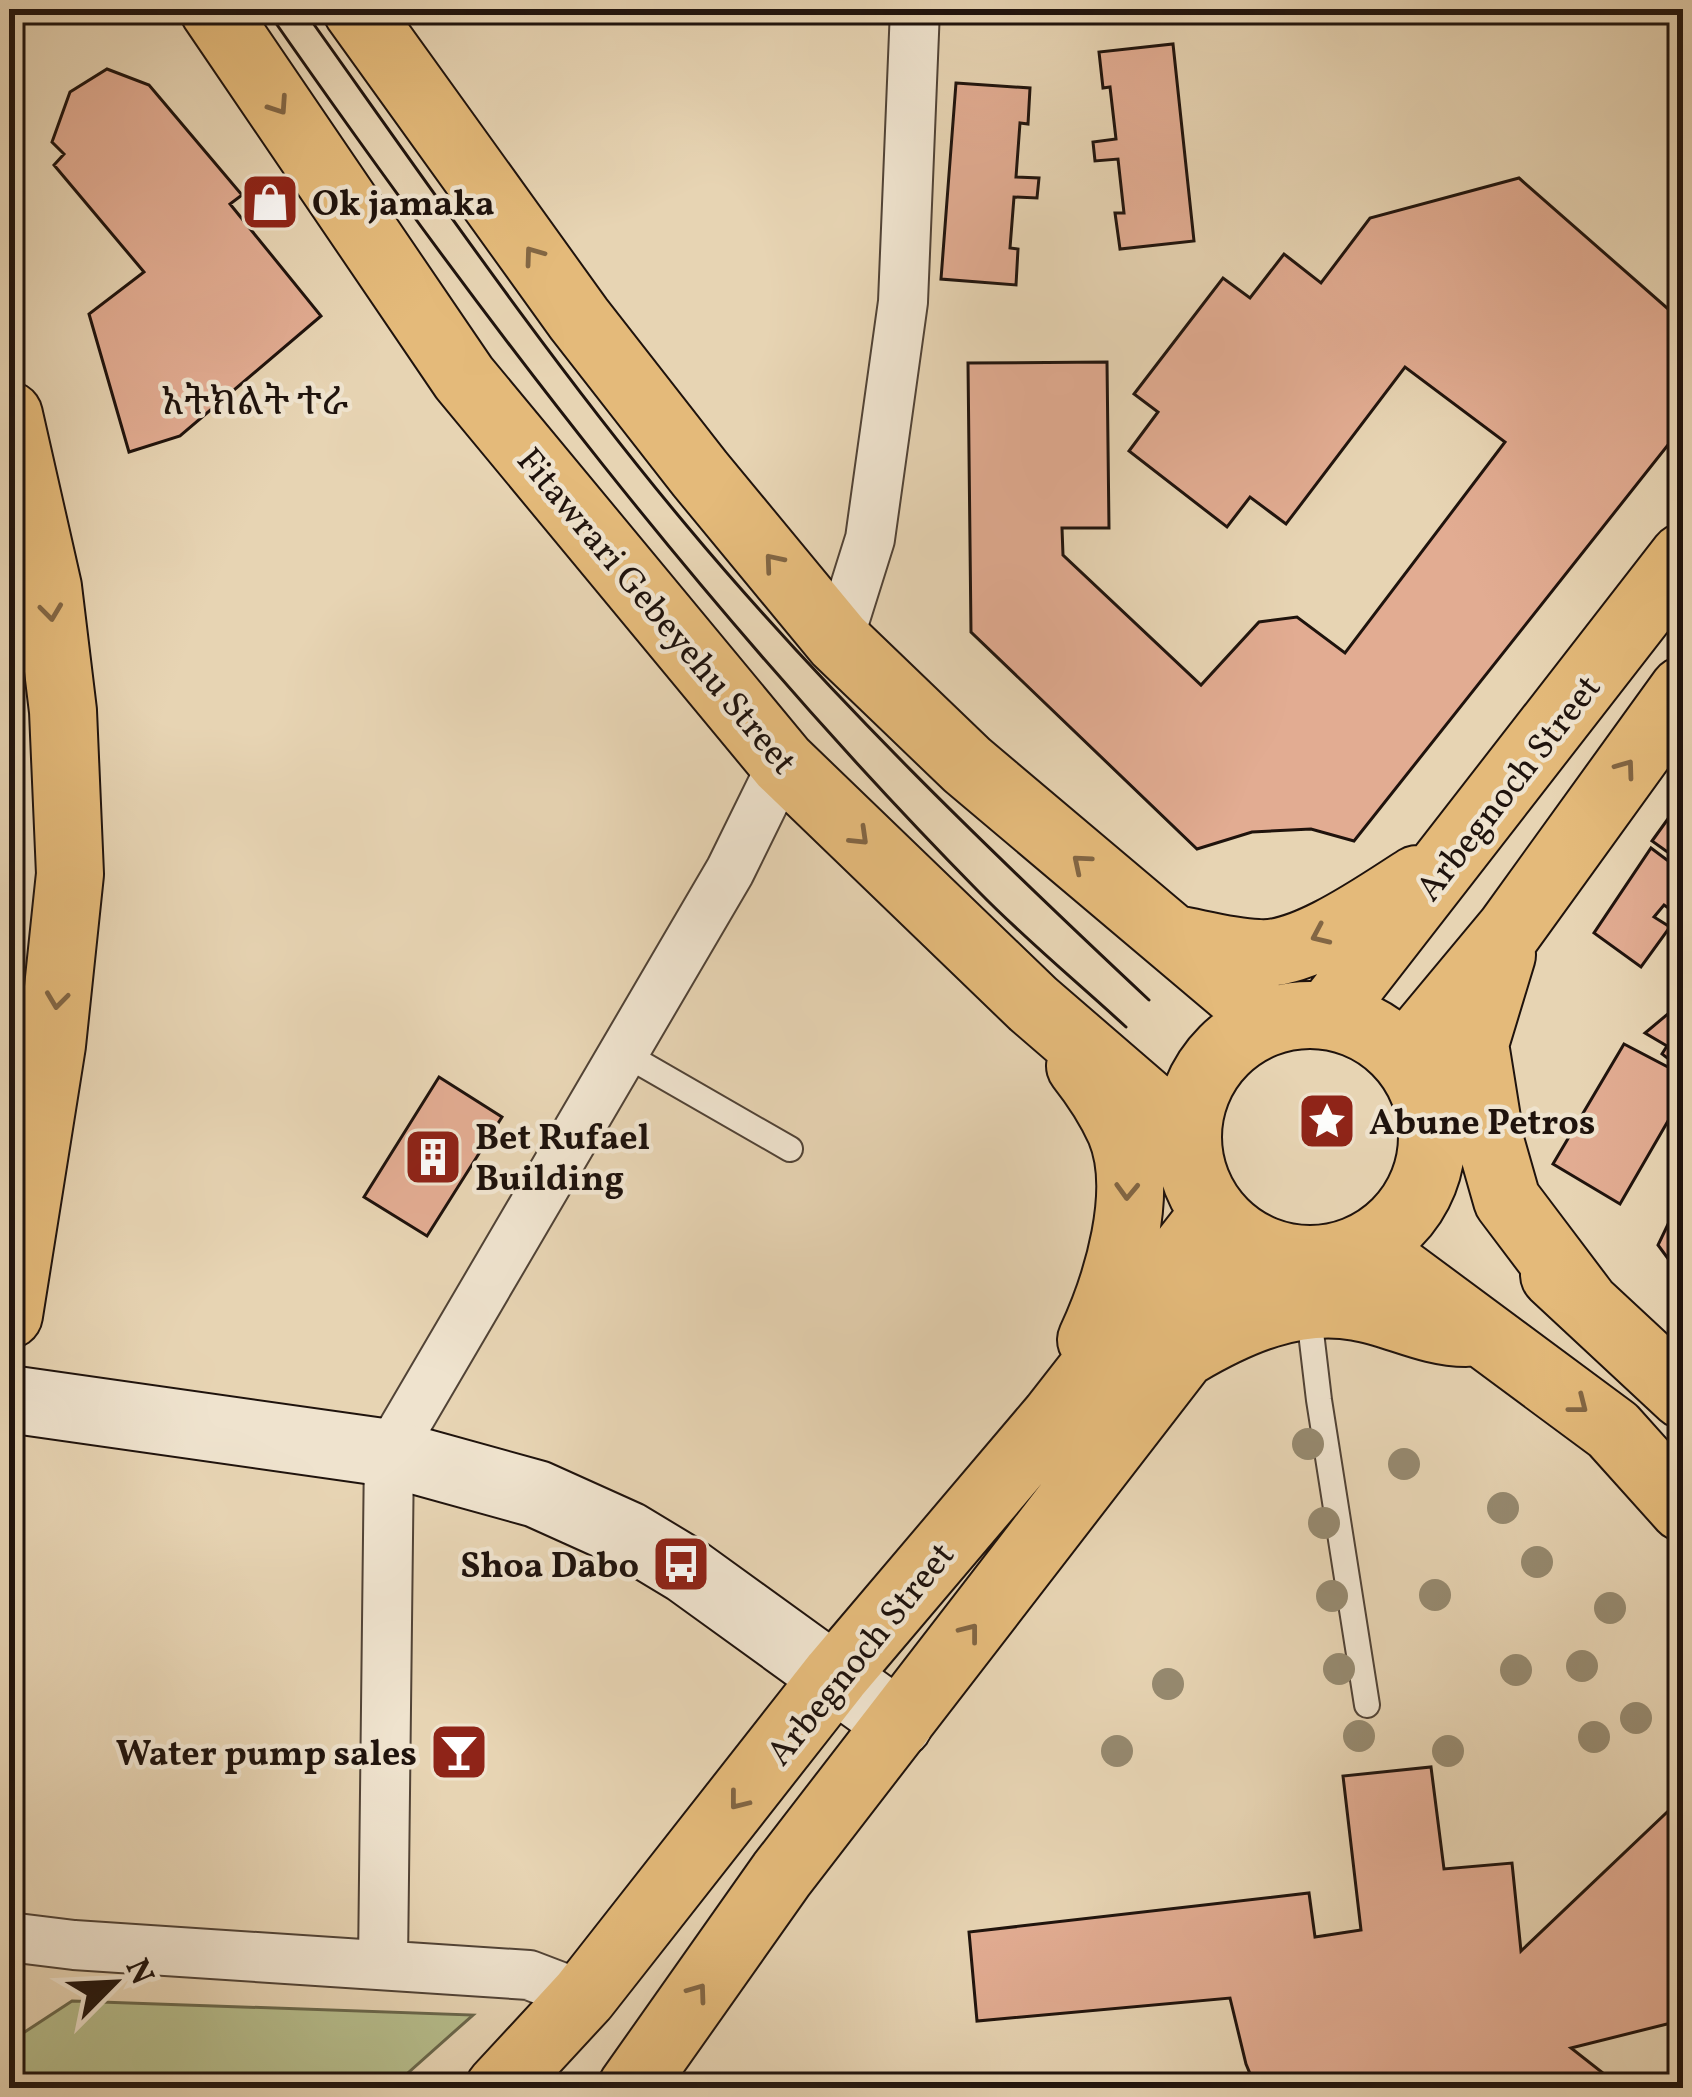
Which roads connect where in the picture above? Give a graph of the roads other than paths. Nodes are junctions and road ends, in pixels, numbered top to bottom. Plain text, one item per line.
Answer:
1 (213, 9) edge
2 (356, 9) edge
3 (915, 9) edge
4 (9, 415) edge
5 (1683, 557) edge
6 (838, 641) junction
7 (1683, 690) edge
8 (783, 763) junction
9 (1456, 854) junction
10 (1509, 931) junction
11 (1171, 938) junction
12 (1013, 985) junction
13 (1298, 1017) junction
14 (623, 1054) junction
15 (1404, 1057) junction
16 (1187, 1137) junction
17 (790, 1149) dead end
18 (1430, 1164) junction
19 (1235, 1231) junction
20 (1366, 1247) junction
21 (1584, 1302) junction
22 (1308, 1305) junction
23 (9, 1315) edge
24 (1486, 1334) junction
25 (1184, 1353) junction
26 (1683, 1395) edge
27 (9, 1399) edge
28 (1054, 1418) junction
29 (389, 1453) junction
30 (1683, 1508) edge
31 (836, 1676) junction
32 (1367, 1705) dead end
33 (899, 1724) junction
34 (9, 1936) edge
35 (383, 1963) junction
36 (584, 1996) junction
37 (499, 2088) edge
38 (631, 2088) edge

1 -> 8 main road, Fitawrari Gebeyehu Street
6 -> 2 main road
3 - 6 street
4 -> 23 main road
5 - 9 main road, Arbegnoch Street
11 -> 6 main road
10 -> 7 main road
8 -> 12 main road, Fitawrari Gebeyehu Street
8 - 14 street
9 -> 11 main road
9 - 13 main road, Arbegnoch Street
10 - 15 main road
10 - 21 main road
11 - 13 main road
12 - 16 main road, Fitawrari Gebeyehu Street
12 -> 28 main road
13 - 15 main road
13 - 16 main road
14 - 17 lane
14 - 29 street
15 - 18 main road
16 - 19 main road
18 - 20 main road
18 - 21 main road
19 - 20 main road
19 - 25 main road, Arbegnoch Street
19 - 28 main road, Arbegnoch Street
20 - 24 main road
21 - 26 main road
22 - 24 main road
22 - 25 main road
22 - 32 lane
24 -> 30 main road
33 -> 25 main road, Arbegnoch Street
27 - 29 street
28 - 31 main road, Arbegnoch Street
29 - 31 street
29 - 35 street
31 - 33 street
31 -> 36 main road, Arbegnoch Street
38 -> 33 main road, Arbegnoch Street
34 - 35 street
35 - 36 street
36 - 37 main road, Arbegnoch Street

